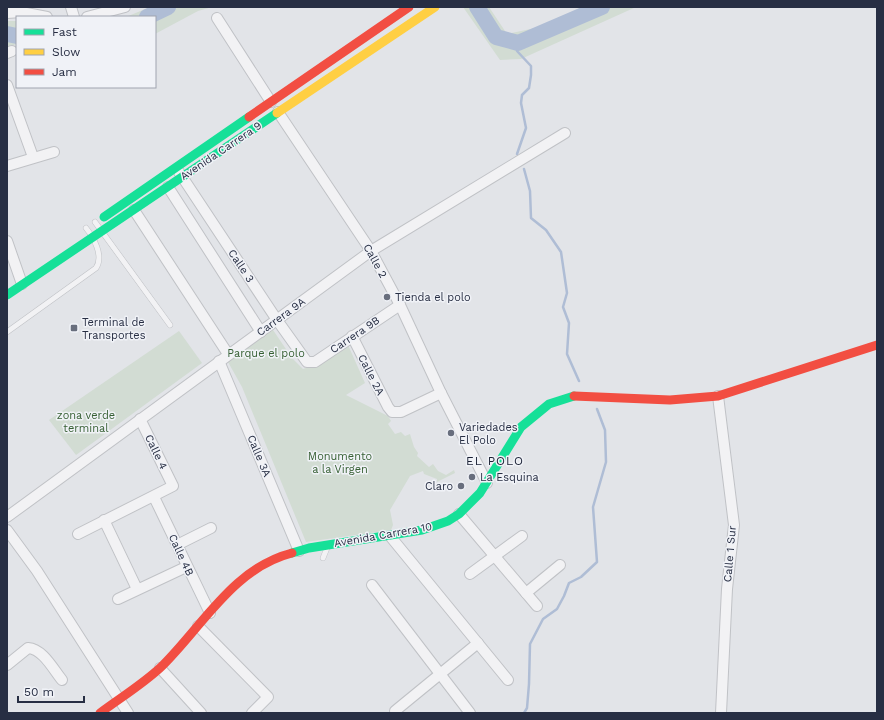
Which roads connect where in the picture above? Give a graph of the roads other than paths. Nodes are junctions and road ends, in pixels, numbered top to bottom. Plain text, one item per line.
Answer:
1 (125, 7) edge
2 (409, 7) edge
3 (435, 7) edge
4 (21, 10) edge
5 (7, 13) edge
6 (43, 16) edge
7 (91, 16) edge
8 (217, 18) dead end
9 (7, 85) edge
10 (271, 102) junction
11 (278, 112) junction
12 (565, 133) dead end
13 (54, 152) dead end
14 (33, 157) junction
15 (7, 166) edge
16 (176, 167) junction
17 (182, 178) junction
18 (168, 187) junction
19 (134, 210) junction
20 (95, 222) junction
21 (83, 230) joint
22 (101, 231) junction
23 (93, 237) junction
24 (8, 247) edge
25 (371, 251) junction
26 (20, 277) junction
27 (7, 295) edge
28 (400, 305) junction
29 (278, 320) junction
30 (170, 325) dead end
31 (7, 332) edge
32 (262, 332) junction
33 (352, 336) junction
34 (877, 345) edge
35 (228, 354) junction
36 (219, 361) junction
37 (310, 363) joint
38 (441, 393) junction
39 (718, 396) junction
40 (140, 419) junction
41 (487, 483) junction
42 (154, 497) junction
43 (459, 514) junction
44 (7, 517) edge
45 (104, 520) junction
46 (211, 528) dead end
47 (7, 530) edge
48 (78, 534) dead end
49 (390, 536) junction
50 (522, 536) dead end
51 (177, 545) junction
52 (328, 545) junction
53 (299, 550) junction
54 (495, 557) junction
55 (323, 558) dead end
56 (560, 565) dead end
57 (186, 567) junction
58 (470, 574) dead end
59 (372, 585) dead end
60 (137, 589) junction
61 (526, 592) junction
62 (118, 599) dead end
63 (537, 606) dead end
64 (210, 613) junction
65 (198, 626) junction
66 (478, 643) junction
67 (7, 665) edge
68 (160, 668) junction
69 (440, 674) junction
70 (62, 680) dead end
71 (508, 680) dead end
72 (118, 699) junction
73 (395, 711) dead end
74 (100, 713) edge
75 (128, 713) edge
76 (201, 713) edge
77 (252, 713) edge
78 (470, 713) edge
79 (721, 713) edge

1 - 7 street
2 - 10 main road, Avenida Carrera 9
3 - 11 main road, Avenida Carrera 9
4 - 5 street
4 - 6 street
8 - 10 street
9 - 14 street
10 - 16 main road, Avenida Carrera 9
11 - 17 main road, Avenida Carrera 9
11 - 25 street, Calle 2
12 - 25 street, Carrera 9A
13 - 14 street
14 - 15 street
16 - 17 street, Calle 3
16 - 20 main road, Avenida Carrera 9
17 - 18 main road, Avenida Carrera 9
17 - 29 street, Calle 3
18 - 19 main road, Avenida Carrera 9
18 - 32 street
19 - 22 main road, Avenida Carrera 9
19 - 35 street
20 - 21 main road, Avenida Carrera 9
20 - 22 lane
21 - 23 lane
22 - 23 main road, Avenida Carrera 9
22 - 30 lane
23 - 26 main road, Avenida Carrera 9
23 - 31 lane
24 - 26 street
25 - 28 street, Calle 2
25 - 29 street, Carrera 9A
26 - 27 main road, Avenida Carrera 9
28 - 33 street, Carrera 9B
28 - 38 street, Calle 2
29 - 32 street, Carrera 9A
29 - 37 street, Calle 3
32 - 35 street, Carrera 9A
33 - 37 street, Carrera 9B
33 - 38 street, Calle 2A
34 - 39 main road, Avenida Carrera 10
35 - 36 street, Carrera 9A
36 - 40 street, Carrera 9A
36 - 53 street, Calle 3A
38 - 41 street, Calle 2
39 - 41 main road, Avenida Carrera 10
39 - 79 street, Calle 1 Sur
40 - 42 street, Calle 4
40 - 44 street, Carrera 9A
41 - 43 main road, Avenida Carrera 10
42 - 45 street
42 - 51 street, Calle 4B
43 - 49 main road, Avenida Carrera 10
43 - 54 street
45 - 48 street
45 - 60 street
46 - 51 street
47 - 72 street
49 - 52 main road, Avenida Carrera 10
49 - 66 street
50 - 54 street
51 - 57 street, Calle 4B
52 - 53 main road, Avenida Carrera 10
52 - 55 lane
53 - 64 main road, Avenida Carrera 10
54 - 58 street
54 - 61 street
56 - 61 street
57 - 60 street
57 - 64 street, Calle 4B
59 - 69 street
60 - 62 street
61 - 63 street
64 - 65 main road, Avenida Carrera 10
65 - 68 main road, Avenida Carrera 10
65 - 77 street
66 - 69 street
66 - 71 street
67 - 70 street
68 - 72 main road, Avenida Carrera 10
68 - 76 street
69 - 73 street
69 - 78 street
72 - 74 main road, Avenida Carrera 10
72 - 75 street

